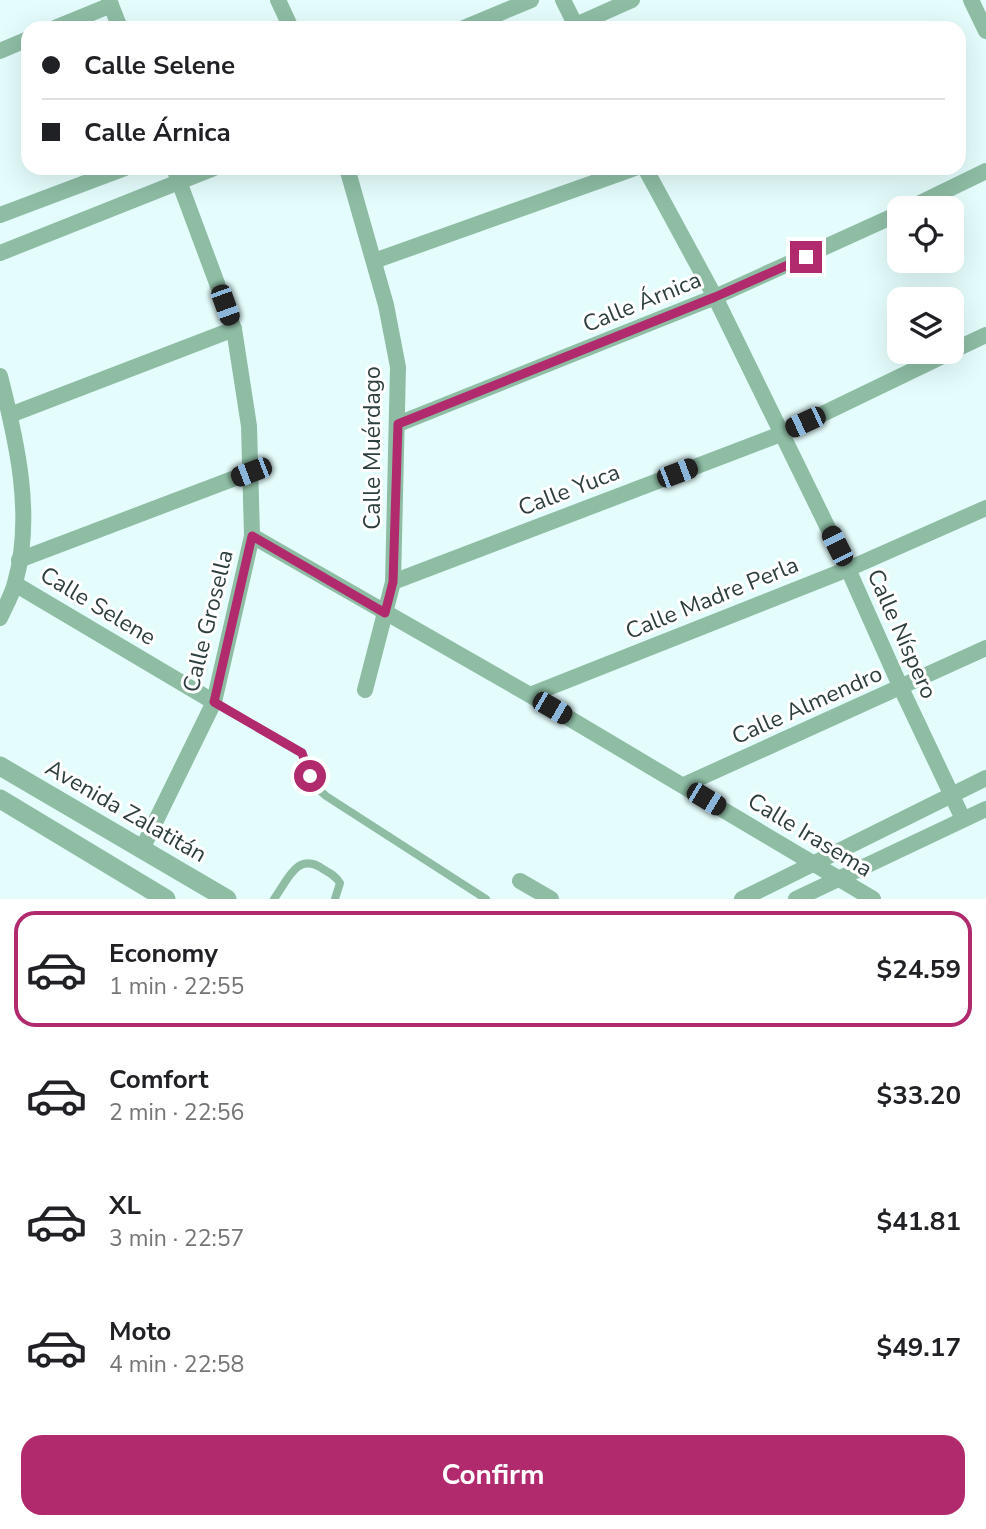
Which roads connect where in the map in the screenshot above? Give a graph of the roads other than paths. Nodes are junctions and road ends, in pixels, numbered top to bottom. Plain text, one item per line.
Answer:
1 (278, 0) edge
2 (531, 0) edge
3 (563, 0) edge
4 (632, 0) edge
5 (110, 2) edge
6 (978, 6) edge
7 (70, 21) edge
8 (117, 21) edge
9 (288, 21) edge
10 (481, 21) edge
11 (572, 21) edge
12 (587, 21) edge
13 (986, 31) edge
14 (21, 42) edge
15 (0, 51) edge
16 (986, 171) edge
17 (106, 175) edge
18 (177, 175) edge
19 (349, 175) edge
20 (615, 175) edge
21 (649, 175) edge
22 (935, 196) edge
23 (0, 215) edge
24 (887, 220) edge
25 (0, 253) edge
26 (374, 261) junction
27 (715, 297) junction
28 (234, 329) junction
29 (986, 335) edge
30 (964, 345) edge
31 (925, 364) edge
32 (0, 376) edge
33 (10, 415) junction
34 (398, 424) junction
35 (781, 433) junction
36 (251, 472) junction
37 (986, 508) edge
38 (252, 536) junction
39 (19, 560) junction
40 (848, 569) junction
41 (393, 582) junction
42 (15, 584) junction
43 (385, 613) junction
44 (0, 618) edge
45 (986, 648) edge
46 (901, 688) junction
47 (365, 690) dead end
48 (530, 695) junction
49 (214, 702) junction
50 (0, 766) edge
51 (986, 778) edge
52 (684, 785) junction
53 (951, 794) junction
54 (0, 799) edge
55 (986, 809) edge
56 (963, 819) junction
57 (142, 849) junction
58 (813, 864) junction
59 (839, 878) junction
60 (520, 881) dead end
61 (166, 899) edge
62 (227, 899) edge
63 (274, 899) edge
64 (335, 899) edge
65 (485, 899) edge
66 (551, 899) edge
67 (742, 899) edge
68 (796, 899) edge
69 (873, 899) edge

1 - 9 street
2 - 10 street
3 - 11 street
4 - 12 street
5 - 7 street
5 - 8 street
6 - 13 street
14 - 15 street
16 - 22 street
17 - 23 street
18 - 25 street
18 - 28 street, Calle Grosella
19 - 26 street, Calle Muérdago
20 - 26 street
21 - 27 street, Calle Níspero
24 - 27 street, Calle Árnica
26 - 34 street, Calle Muérdago
27 - 34 street, Calle Árnica
27 - 35 street, Calle Níspero
28 - 33 street
28 - 36 street, Calle Grosella
29 - 30 street, Calle Yuca
31 - 35 street, Calle Yuca
32 - 33 street
33 - 39 street
34 - 41 street, Calle Muérdago
35 - 40 street, Calle Níspero
35 - 41 street, Calle Yuca
36 - 38 street, Calle Grosella
36 - 39 street
37 - 40 street, Calle Madre Perla
38 - 43 street, Calle Irasema
38 - 49 street, Calle Grosella
39 - 42 street
40 - 46 street, Calle Níspero
40 - 48 street, Calle Madre Perla
41 - 43 street, Calle Muérdago
42 - 44 street
42 - 49 street, Calle Selene
43 - 47 street, Calle Muérdago
43 - 48 street, Calle Irasema
45 - 46 street, Calle Almendro
46 - 52 street, Calle Almendro
46 - 53 street, Calle Níspero
48 - 52 street, Calle Irasema
49 - 57 street, Calle Grosella
49 - 65 lane, Calle Selene
50 - 57 street, Avenida Zalatitán
51 - 53 street
52 - 58 street, Calle Irasema
53 - 56 street, Calle Níspero
53 - 58 street
54 - 61 street
55 - 56 street
56 - 59 street
57 - 62 street, Avenida Zalatitán
58 - 59 street, Calle Irasema
58 - 67 street
59 - 68 street
59 - 69 street, Calle Irasema
60 - 66 street
63 - 64 lane

